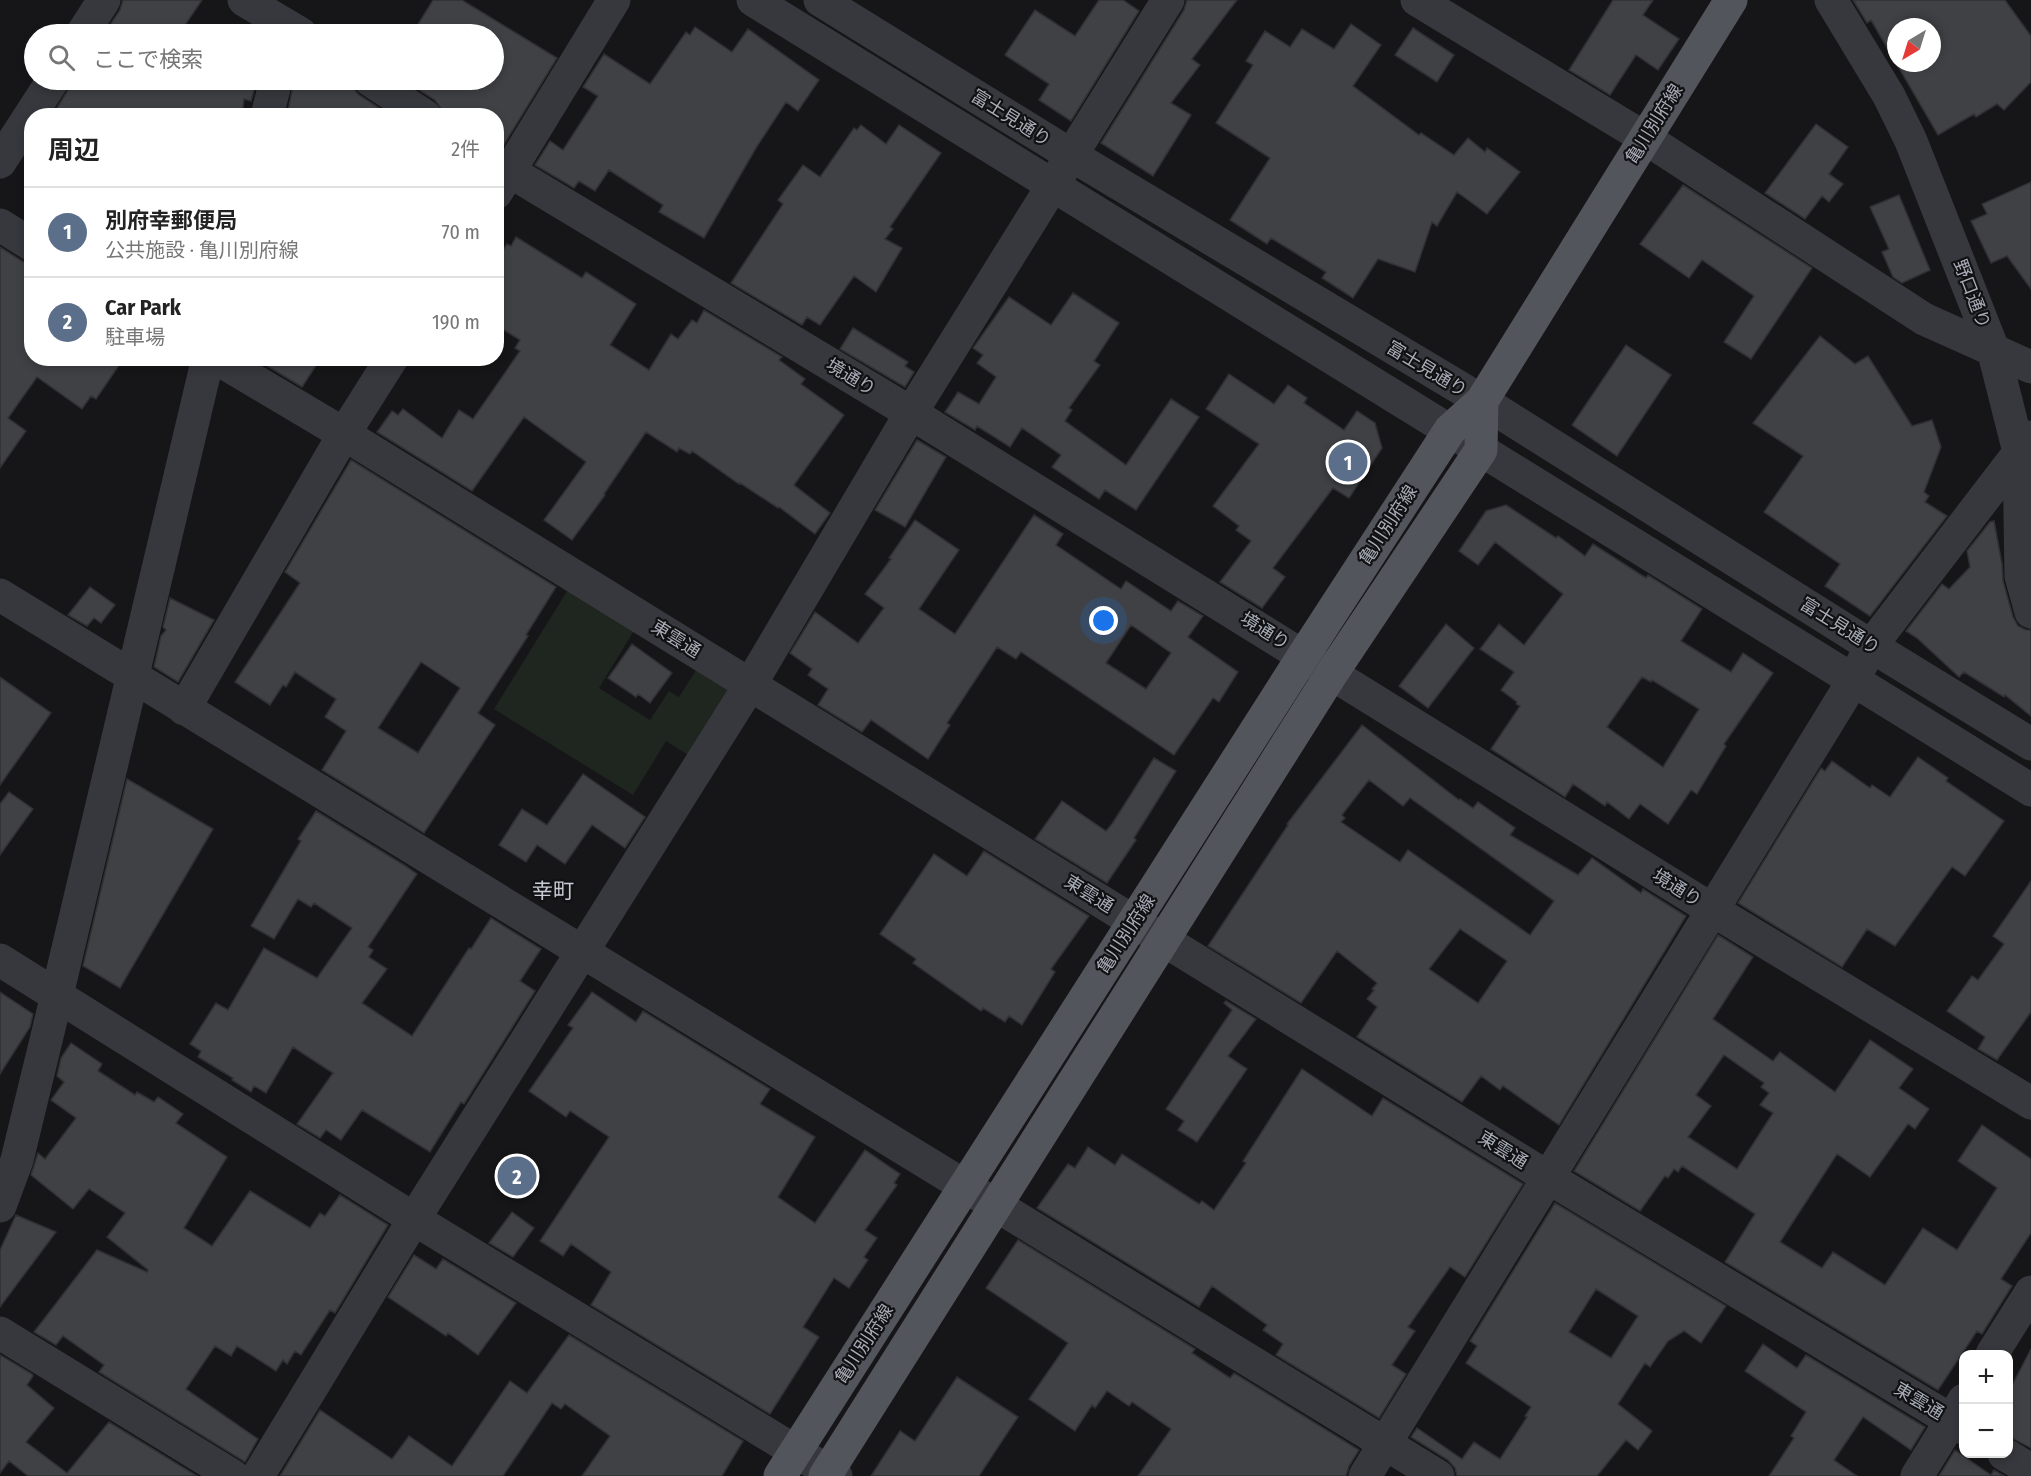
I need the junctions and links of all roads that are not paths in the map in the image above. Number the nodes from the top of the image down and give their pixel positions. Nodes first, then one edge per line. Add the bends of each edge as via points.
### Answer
1 (104, 0) edge
2 (244, 0) edge
3 (614, 0) edge
4 (753, 0) edge
5 (820, 0) edge
6 (1168, 0) edge
7 (1417, 0) edge
8 (1731, 0) edge
9 (1831, 0) edge
10 (88, 24) edge
11 (293, 24) edge
12 (47, 90) edge
13 (274, 90) edge
14 (385, 90) edge
15 (35, 108) edge
16 (269, 108) edge
17 (413, 108) edge
18 (24, 125) edge
19 (1645, 138) junction
20 (1071, 155) junction
21 (0, 162) edge
22 (504, 171) edge
23 (504, 178) edge
24 (1052, 184) junction
25 (0, 225) edge
26 (24, 239) edge
27 (1993, 349) junction
28 (206, 366) edge
29 (229, 366) edge
30 (387, 366) edge
31 (2031, 367) edge
32 (1482, 401) junction
33 (911, 413) junction
34 (1450, 430) junction
35 (344, 435) junction
36 (2025, 445) edge
37 (1481, 450) junction
38 (0, 595) edge
39 (2031, 612) edge
40 (1871, 646) junction
41 (1304, 655) junction
42 (1332, 673) junction
43 (134, 678) junction
44 (1853, 681) junction
45 (750, 685) junction
46 (184, 709) junction
47 (2031, 744) edge
48 (2031, 790) edge
49 (1711, 909) junction
50 (1134, 922) junction
51 (1164, 939) junction
52 (582, 950) junction
53 (0, 960) edge
54 (57, 995) junction
55 (2031, 1103) edge
56 (1549, 1178) junction
57 (965, 1187) junction
58 (0, 1206) edge
59 (996, 1206) junction
60 (414, 1219) junction
61 (2031, 1292) edge
62 (0, 1333) edge
63 (1995, 1350) edge
64 (1959, 1416) edge
65 (1385, 1444) junction
66 (2011, 1458) edge
67 (788, 1464) edge
68 (2031, 1470) edge
69 (830, 1474) edge
70 (234, 1476) edge
71 (258, 1476) edge
72 (1365, 1476) edge
73 (1438, 1476) edge
74 (1917, 1476) edge

1 - 10 street
2 - 11 street
3 - 22 street
4 - 24 street, 富士見通り
5 - 20 street, 富士見通り
6 - 20 street
7 - 19 street
8 - 19 main road, 亀川別府線
9 - 27 street, 野口通り via 1889,96 1911,141
12 - 15 street
13 - 16 street
14 - 17 street
18 - 21 street
19 - 27 street via 1924,319
19 - 32 main road, 亀川別府線
20 - 24 street
20 - 32 street, 富士見通り
23 - 33 street, 境通り
24 - 33 street
24 - 34 street, 富士見通り
25 - 26 street
27 - 31 street
27 - 36 street, 野口通り
28 - 43 street
29 - 35 street, 東雲通
30 - 35 street
32 - 34 main road, 亀川別府線
32 - 37 main road
32 - 40 street, 富士見通り
33 - 41 street, 境通り
33 - 45 street
34 - 37 street, 富士見通り
34 - 41 main road, 亀川別府線
35 - 45 street, 東雲通
35 - 46 street
36 - 39 street, 野口通り via 2021,576
36 - 40 street
37 - 42 main road, 亀川別府線
37 - 44 street, 富士見通り
38 - 43 street
40 - 44 street
40 - 47 street, 富士見通り
41 - 42 street, 境通り
41 - 50 main road, 亀川別府線
42 - 49 street, 境通り
42 - 51 main road, 亀川別府線
43 - 46 street
43 - 54 street
44 - 48 street, 富士見通り
44 - 49 street
45 - 50 street, 東雲通
45 - 52 street
46 - 52 street
49 - 55 street, 境通り
49 - 56 street
50 - 51 street, 東雲通
50 - 57 main road, 亀川別府線
51 - 56 street, 東雲通
51 - 59 main road, 亀川別府線
52 - 57 street
52 - 60 street
53 - 54 street
54 - 58 street via 17,1160
54 - 60 street
56 - 64 street, 東雲通
56 - 65 street
57 - 59 street
57 - 67 main road, 亀川別府線
59 - 65 street
59 - 69 main road, 亀川別府線
60 - 67 street
60 - 71 street
61 - 63 street
62 - 70 street
64 - 74 street
65 - 72 street
65 - 73 street
66 - 68 street
67 - 69 street

